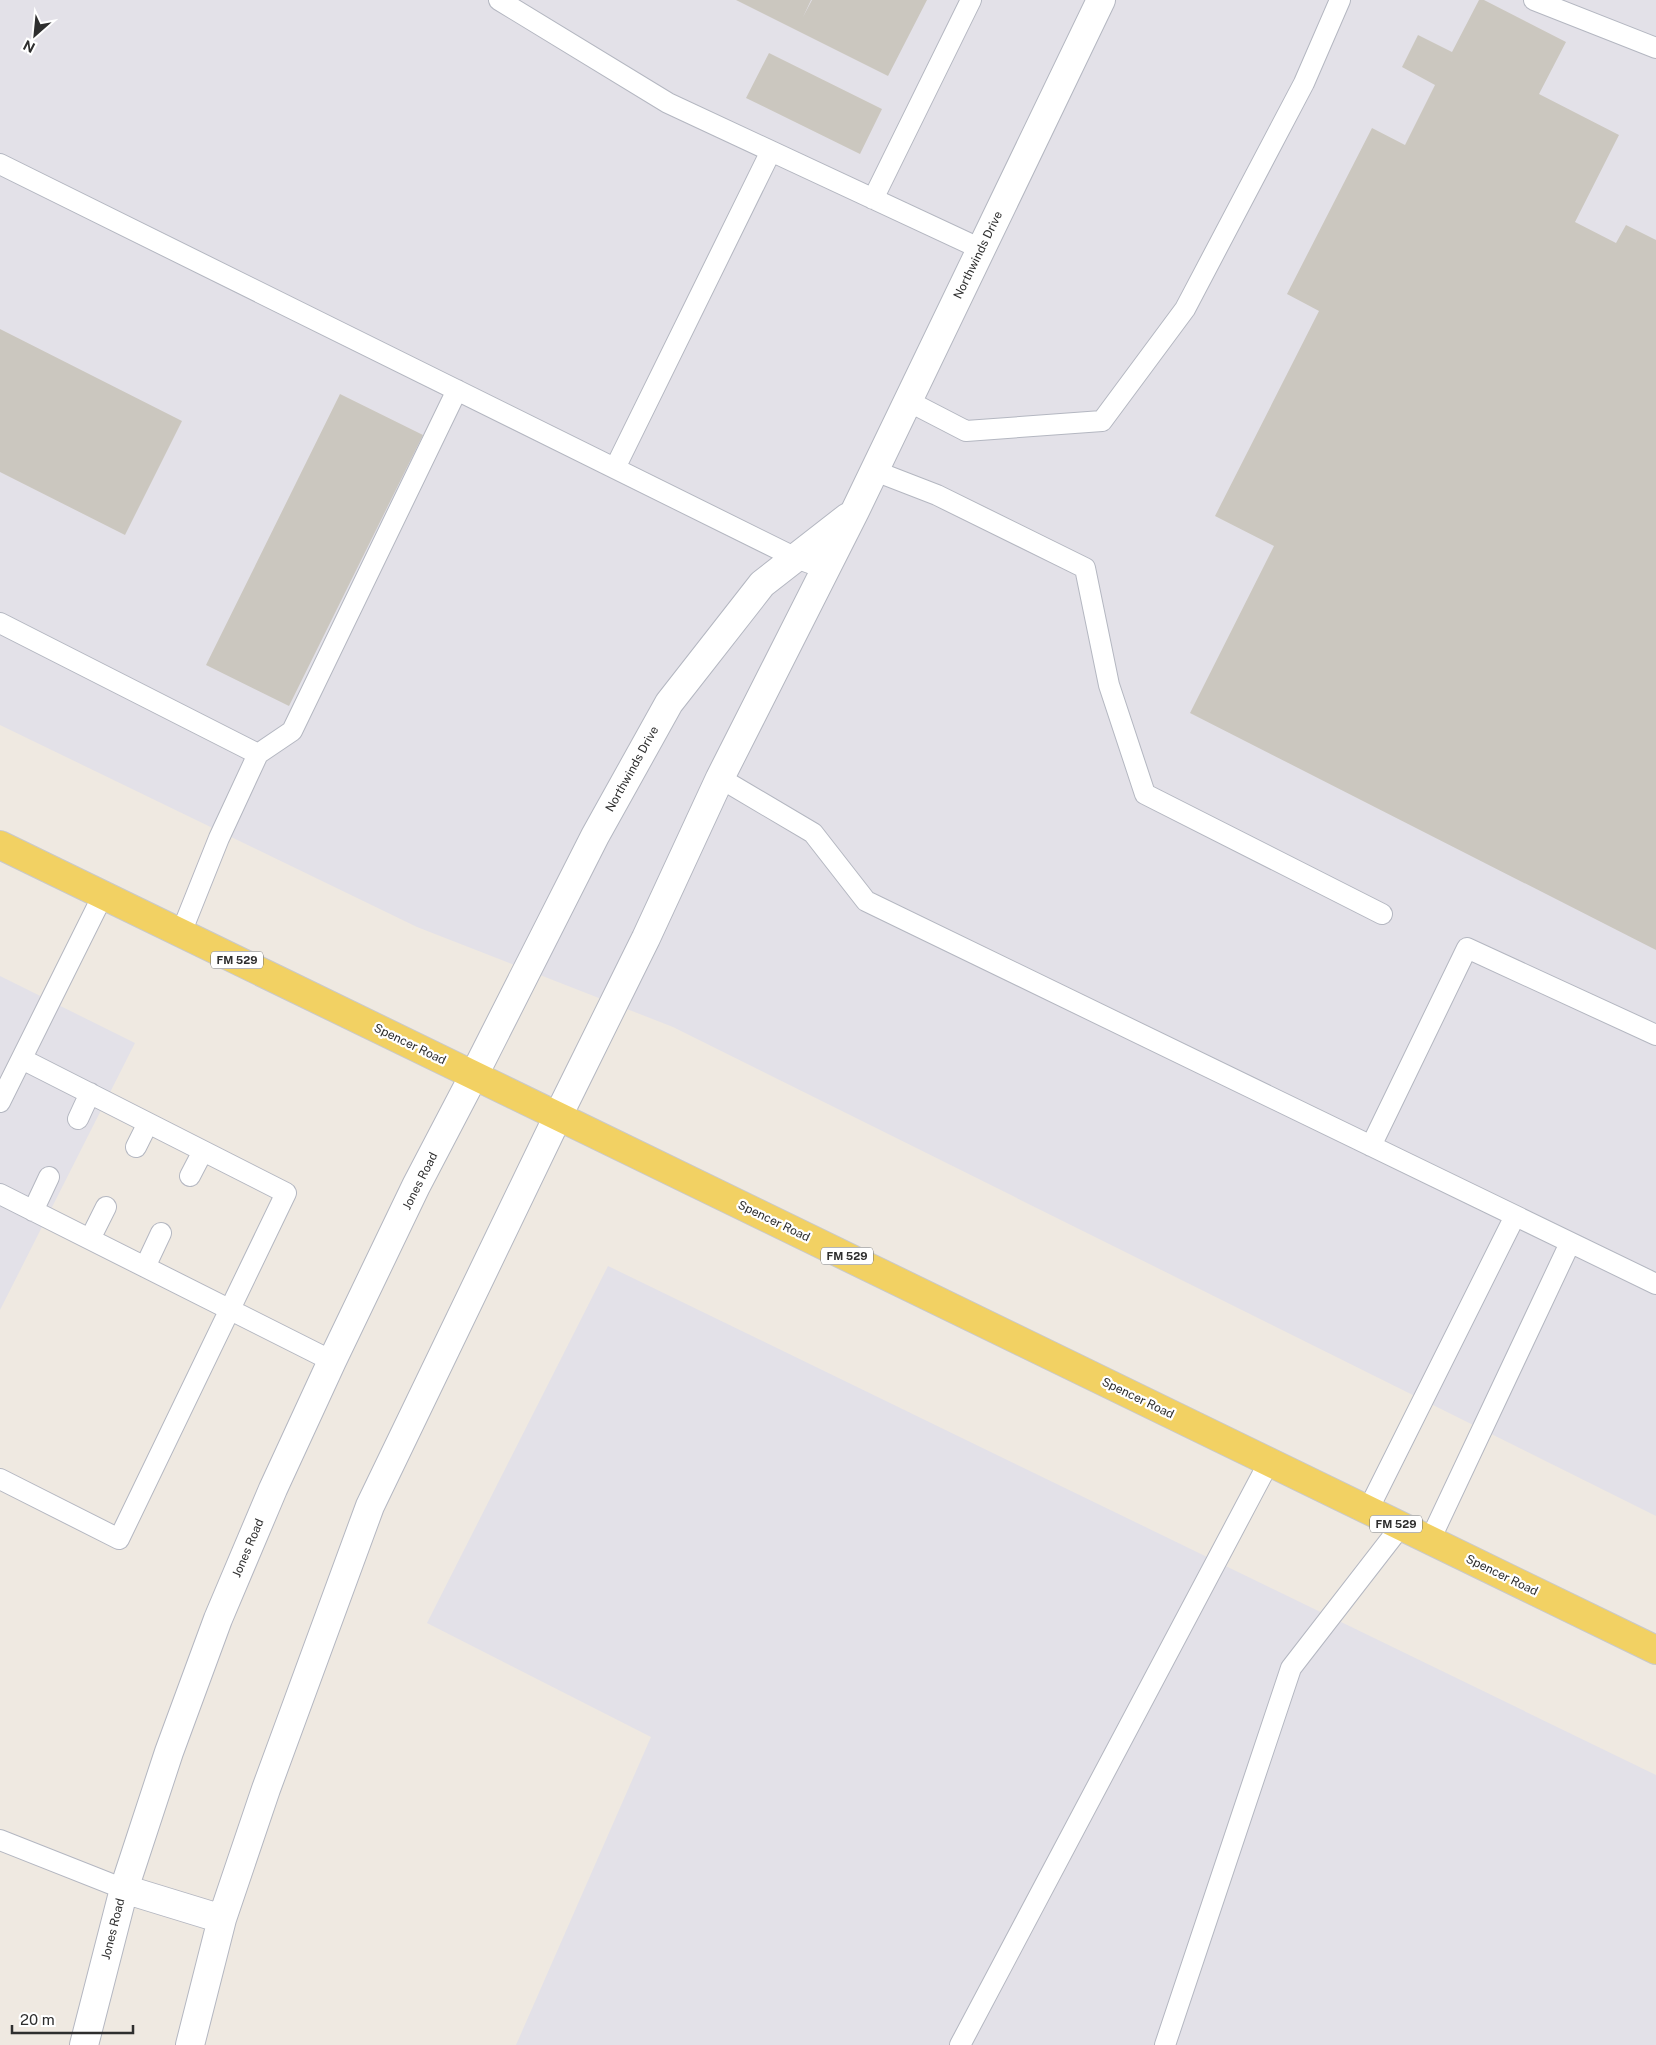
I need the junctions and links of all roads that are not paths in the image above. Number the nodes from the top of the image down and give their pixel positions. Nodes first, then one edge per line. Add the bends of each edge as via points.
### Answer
1 (500, 0) edge
2 (972, 0) edge
3 (1101, 0) edge
4 (1340, 0) edge
5 (1534, 0) edge
6 (1656, 48) edge
7 (771, 151) junction
8 (0, 164) edge
9 (873, 199) junction
10 (981, 249) junction
11 (457, 390) junction
12 (908, 401) junction
13 (615, 468) junction
14 (874, 471) junction
15 (856, 511) junction
16 (796, 558) junction
17 (826, 569) junction
18 (0, 622) edge
19 (258, 754) junction
20 (720, 778) junction
21 (0, 845) edge
22 (103, 895) junction
23 (1382, 914) dead end
24 (182, 933) junction
25 (1656, 1035) edge
26 (22, 1059) junction
27 (474, 1075) junction
28 (90, 1093) junction
29 (0, 1102) edge
30 (558, 1116) junction
31 (78, 1119) dead end
32 (148, 1123) junction
33 (1371, 1146) junction
34 (136, 1147) dead end
35 (203, 1151) junction
36 (190, 1176) dead end
37 (49, 1177) dead end
38 (0, 1194) edge
39 (106, 1207) dead end
40 (33, 1211) junction
41 (1515, 1216) junction
42 (162, 1233) dead end
43 (90, 1239) junction
44 (1570, 1242) junction
45 (145, 1267) junction
46 (1656, 1284) edge
47 (229, 1309) junction
48 (332, 1361) junction
49 (1269, 1462) junction
50 (0, 1479) edge
51 (1368, 1510) junction
52 (1401, 1526) junction
53 (1430, 1540) junction
54 (1656, 1650) edge
55 (0, 1840) edge
56 (124, 1889) junction
57 (222, 1919) junction
58 (84, 2045) edge
59 (190, 2045) edge
60 (960, 2045) edge
61 (1164, 2045) edge

1 - 7 lane via 668,103
2 - 9 lane
3 - 10 main road, Northwinds Drive
4 - 12 lane via 1304,83 1185,309 1102,421 966,431
5 - 6 lane
7 - 9 lane
7 - 13 lane
8 - 11 lane
9 - 10 lane
10 - 12 main road, Northwinds Drive
11 - 13 lane
11 - 19 lane via 292,730
12 - 14 main road, Northwinds Drive
13 - 16 lane
14 - 15 main road, Northwinds Drive
14 - 23 lane via 937,495 1085,568 1109,685 1146,794
15 - 16 main road, Northwinds Drive
15 - 17 main road, Northwinds Drive
16 - 17 lane
16 - 27 main road, Northwinds Drive via 762,584 669,703 595,836
17 - 20 main road, Northwinds Drive
18 - 19 lane
19 - 24 lane via 218,838
20 - 30 main road, Northwinds Drive
20 - 33 lane via 813,834 866,901
21 - 22 main road, Spencer Road / FM 529
22 - 24 main road, Spencer Road / FM 529
22 - 26 lane
24 - 27 main road, Spencer Road / FM 529
25 - 33 lane via 1468,948
26 - 28 lane
26 - 29 lane
27 - 30 main road, Spencer Road / FM 529
27 - 48 main road, Jones Road via 416,1186
28 - 31 lane
28 - 32 lane
30 - 49 main road, Spencer Road / FM 529
30 - 57 main road via 370,1506
32 - 34 lane
32 - 35 lane
33 - 41 lane
35 - 36 lane
35 - 47 lane via 286,1193
37 - 40 lane
38 - 40 lane
39 - 43 lane
40 - 43 lane
41 - 44 lane
41 - 51 lane
42 - 45 lane
43 - 45 lane
44 - 46 lane
44 - 53 lane
45 - 47 lane
47 - 48 lane
47 - 50 lane via 119,1539
48 - 56 main road, Jones Road via 218,1619 169,1752
49 - 51 main road, Spencer Road / FM 529
49 - 60 lane
51 - 52 main road, Spencer Road / FM 529
52 - 53 main road, Spencer Road / FM 529
52 - 61 lane via 1290,1668
53 - 54 main road, Spencer Road / FM 529
55 - 56 lane
56 - 57 main road
56 - 58 main road, Jones Road
57 - 59 main road

